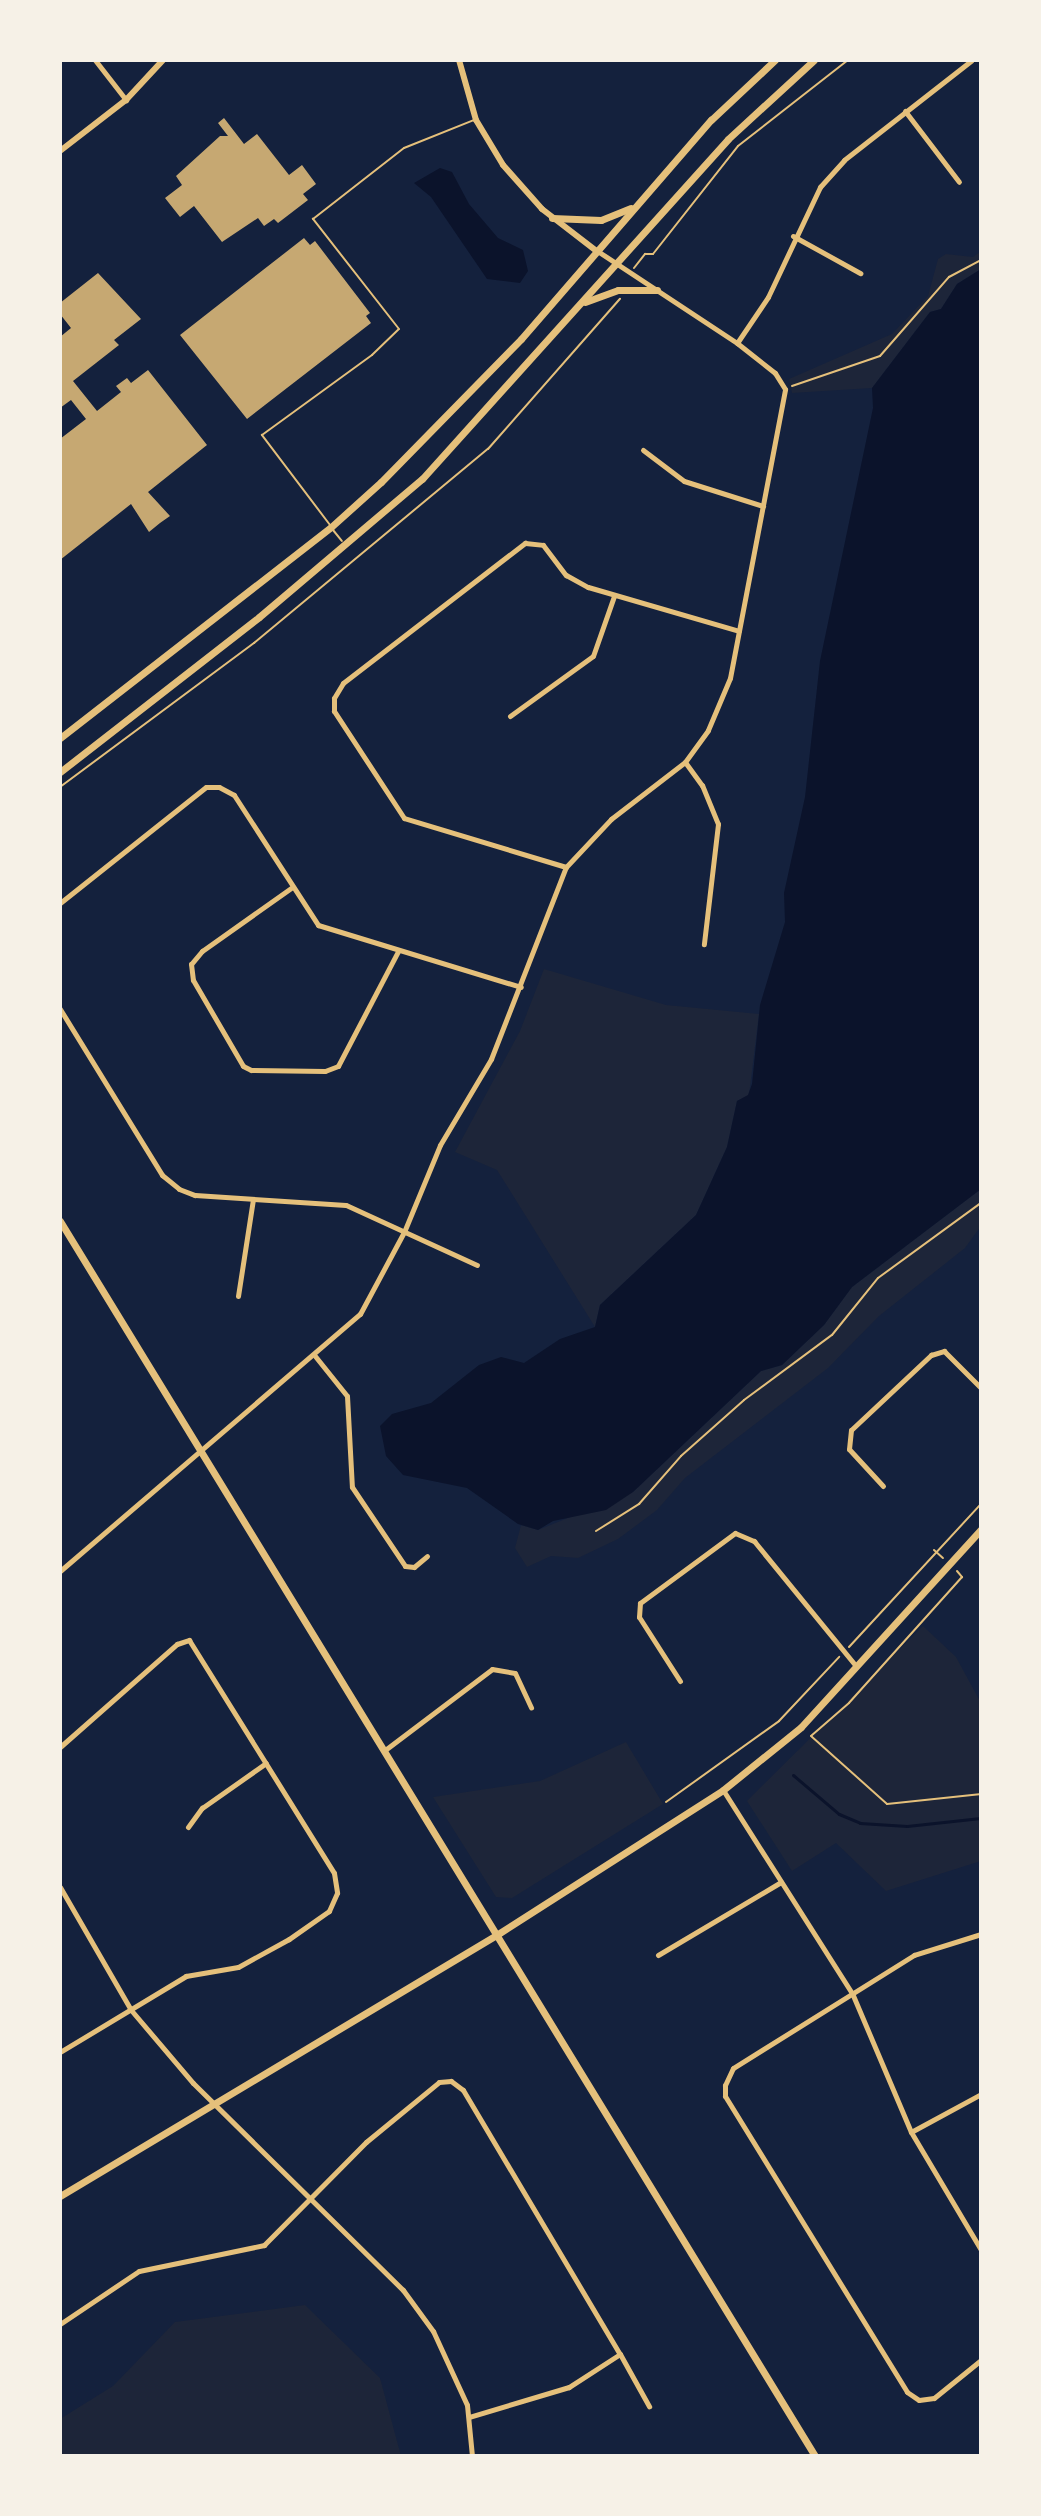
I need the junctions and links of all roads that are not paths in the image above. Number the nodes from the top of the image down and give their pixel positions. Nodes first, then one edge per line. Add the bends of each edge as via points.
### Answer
1 (95, 60) edge
2 (163, 60) edge
3 (459, 60) edge
4 (775, 60) edge
5 (814, 60) edge
6 (972, 60) edge
7 (126, 100) junction
8 (905, 111) junction
9 (476, 120) junction
10 (60, 151) edge
11 (959, 182) dead end
12 (633, 208) junction
13 (552, 218) junction
14 (793, 236) junction
15 (595, 250) junction
16 (617, 263) junction
17 (860, 273) dead end
18 (657, 290) junction
19 (583, 303) junction
20 (737, 343) junction
21 (643, 450) dead end
22 (763, 506) junction
23 (331, 527) junction
24 (345, 545) junction
25 (614, 596) junction
26 (739, 631) junction
27 (510, 716) dead end
28 (60, 738) edge
29 (685, 762) junction
30 (60, 772) edge
31 (566, 867) junction
32 (291, 888) junction
33 (60, 903) edge
34 (704, 944) dead end
35 (398, 951) junction
36 (521, 987) junction
37 (60, 1009) edge
38 (253, 1199) junction
39 (60, 1221) edge
40 (404, 1232) junction
41 (477, 1265) dead end
42 (238, 1296) dead end
43 (315, 1356) junction
44 (981, 1388) edge
45 (202, 1451) junction
46 (883, 1486) dead end
47 (981, 1529) edge
48 (427, 1556) dead end
49 (60, 1571) edge
50 (857, 1667) junction
51 (680, 1681) dead end
52 (531, 1707) dead end
53 (60, 1747) edge
54 (385, 1750) junction
55 (266, 1763) junction
56 (723, 1790) junction
57 (188, 1827) dead end
58 (781, 1882) junction
59 (60, 1887) edge
60 (498, 1934) junction
61 (981, 1934) edge
62 (658, 1955) dead end
63 (852, 1993) junction
64 (131, 2010) junction
65 (60, 2052) edge
66 (981, 2094) edge
67 (214, 2103) junction
68 (911, 2132) junction
69 (60, 2196) edge
70 (311, 2202) junction
71 (981, 2250) edge
72 (60, 2324) edge
73 (620, 2354) junction
74 (981, 2360) edge
75 (649, 2406) dead end
76 (469, 2417) junction
77 (472, 2456) edge
78 (815, 2456) edge

1 - 7 street
2 - 7 street
3 - 9 street
4 - 12 main road via 711,120
5 - 16 main road via 728,139
6 - 8 street
7 - 10 street
8 - 11 street
8 - 14 street via 844,160 820,187
9 - 13 street via 503,165
9 - 23 lane via 404,148 313,219 399,329 372,355 262,435
12 - 13 main road via 601,220
12 - 15 main road
13 - 15 street
14 - 17 street
14 - 20 street via 768,297
15 - 16 street
15 - 23 main road via 451,414
16 - 18 street
16 - 19 main road
18 - 19 main road via 618,290
18 - 20 street
19 - 24 main road via 422,479
20 - 22 street via 775,373 785,389
21 - 22 street via 684,481
22 - 26 street
23 - 24 lane
23 - 28 main road
24 - 30 main road
25 - 26 street
25 - 27 street via 593,656
25 - 31 street via 566,575 543,545 525,543 343,683 334,698 334,711 404,818
26 - 29 street via 725,691 708,730
29 - 31 street via 611,819
29 - 34 street via 702,785 718,824
31 - 36 street
32 - 33 street via 234,795 206,787
32 - 35 street via 318,925
32 - 35 street via 191,964 193,980 243,1066 325,1071 338,1066
35 - 36 street
36 - 40 street via 491,1059 440,1145
37 - 38 street via 162,1175 195,1195
38 - 40 street via 346,1205
38 - 42 street
39 - 45 main road
40 - 41 street
40 - 43 street via 360,1314
43 - 45 street
43 - 48 street via 347,1396 352,1487 405,1566 414,1567
44 - 46 street via 944,1351 931,1355 851,1430 849,1449
45 - 49 street
45 - 54 main road
47 - 50 main road
50 - 51 street via 754,1541 735,1533 640,1603 639,1617
50 - 56 main road via 784,1743
52 - 54 street via 515,1673 492,1669
53 - 55 street via 177,1644 189,1640
54 - 60 main road
55 - 57 street via 202,1808
55 - 64 street via 334,1873 337,1893 329,1911 238,1967 186,1976
56 - 58 street
56 - 60 main road
58 - 62 street
58 - 63 street
59 - 64 street
60 - 67 main road
60 - 78 main road
61 - 63 street via 914,1955
63 - 68 street
63 - 74 street via 733,2068 725,2096 907,2392 919,2400 934,2398
64 - 65 street
64 - 67 street
66 - 68 street
67 - 69 main road
67 - 70 street
68 - 71 street
70 - 72 street via 264,2245 139,2271
70 - 73 street via 366,2142 439,2082 451,2081 463,2090
70 - 76 street via 403,2290 433,2331
73 - 75 street
73 - 76 street via 569,2387
76 - 77 street

